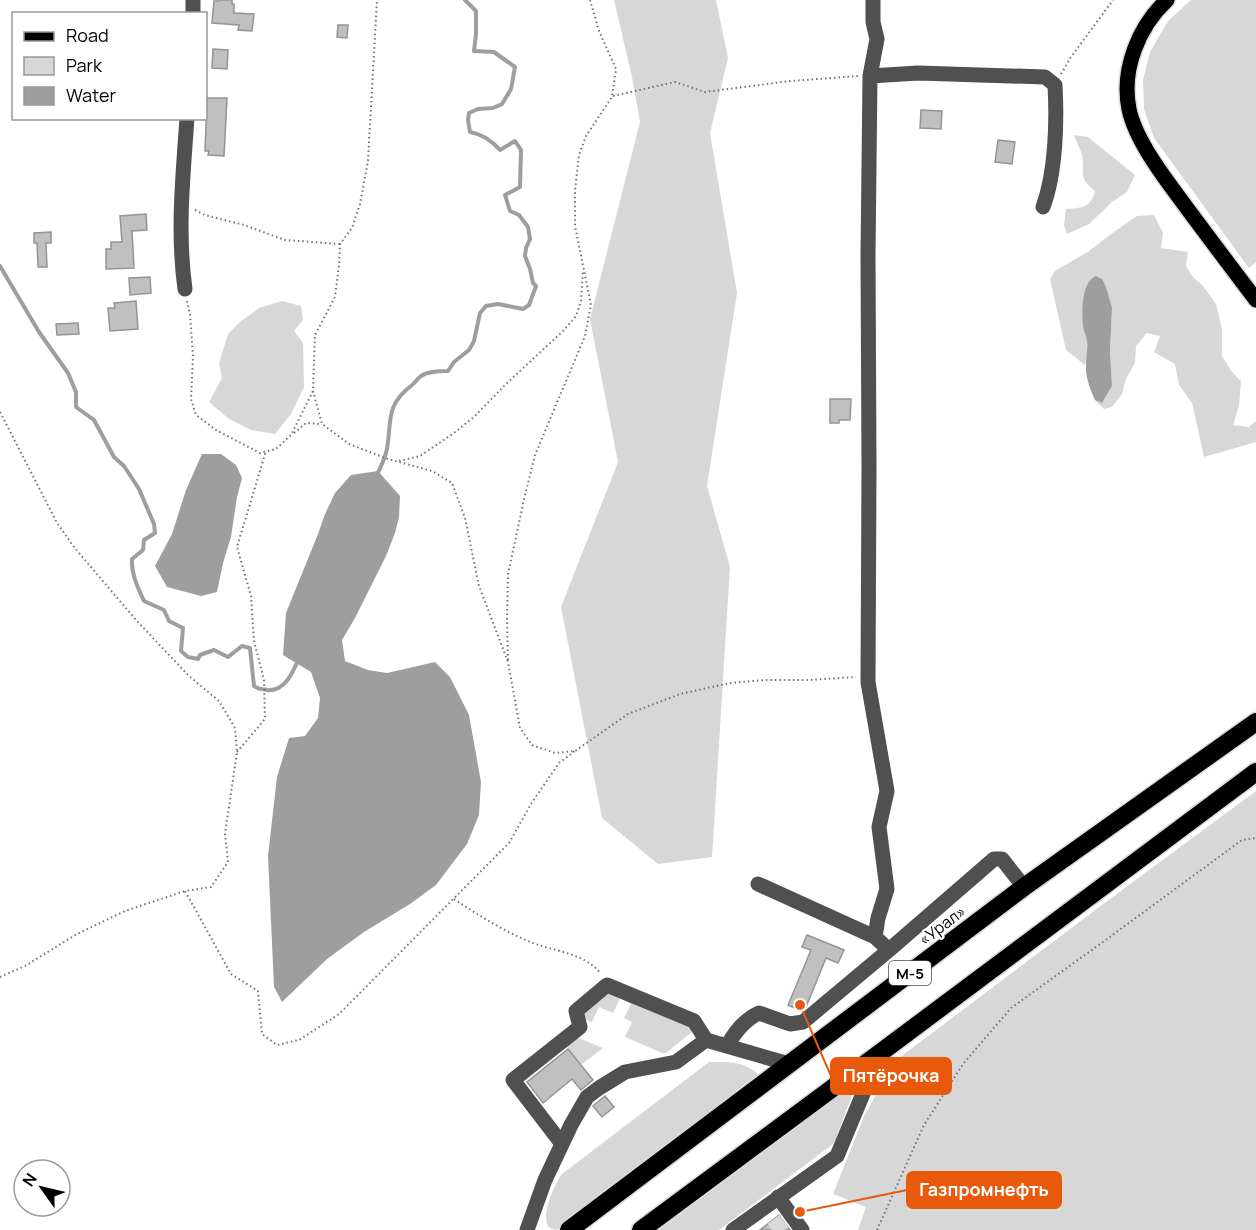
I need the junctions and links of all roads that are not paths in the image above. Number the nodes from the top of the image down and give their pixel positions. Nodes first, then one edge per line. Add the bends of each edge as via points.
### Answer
1 (873, 0) edge
2 (1167, 0) edge
3 (870, 76) junction
4 (187, 120) edge
5 (1044, 207) dead end
6 (185, 289) road end
7 (1256, 300) edge
8 (1256, 722) edge
9 (1256, 773) edge
10 (758, 884) dead end
11 (1024, 887) junction
12 (875, 937) junction
13 (889, 950) junction
14 (706, 1040) junction
15 (727, 1046) junction
16 (880, 1053) junction
17 (789, 1064) junction
18 (562, 1144) junction
19 (778, 1197) junction
20 (744, 1227) edge
21 (527, 1230) edge
22 (569, 1230) edge
23 (641, 1230) edge
24 (802, 1230) edge

1 - 3 street via 877,39
2 - 7 main road via 1148,22 1134,51 1128,82 1129,109 1156,166
3 - 5 street via 918,73 1045,77 1056,84 1055,141 1050,190
3 - 12 street via 868,676 887,791 879,827 887,889
4 - 6 street via 181,201
8 - 11 highway, «Урал» / М-5
9 - 16 highway, М-5
10 - 12 street
11 - 13 street via 1002,859 994,859
11 - 17 highway, «Урал» / М-5
12 - 13 street
13 - 15 street via 803,1022 790,1024 759,1013 750,1017
14 - 15 street
14 - 18 street via 676,1062 625,1072 586,1097
14 - 18 street via 694,1021 607,985 576,1011 580,1027 513,1080
15 - 17 street
16 - 19 street via 837,1156
16 - 23 highway, М-5
17 - 22 highway, «Урал» / М-5
18 - 21 street
19 - 20 street
19 - 24 street via 788,1219

